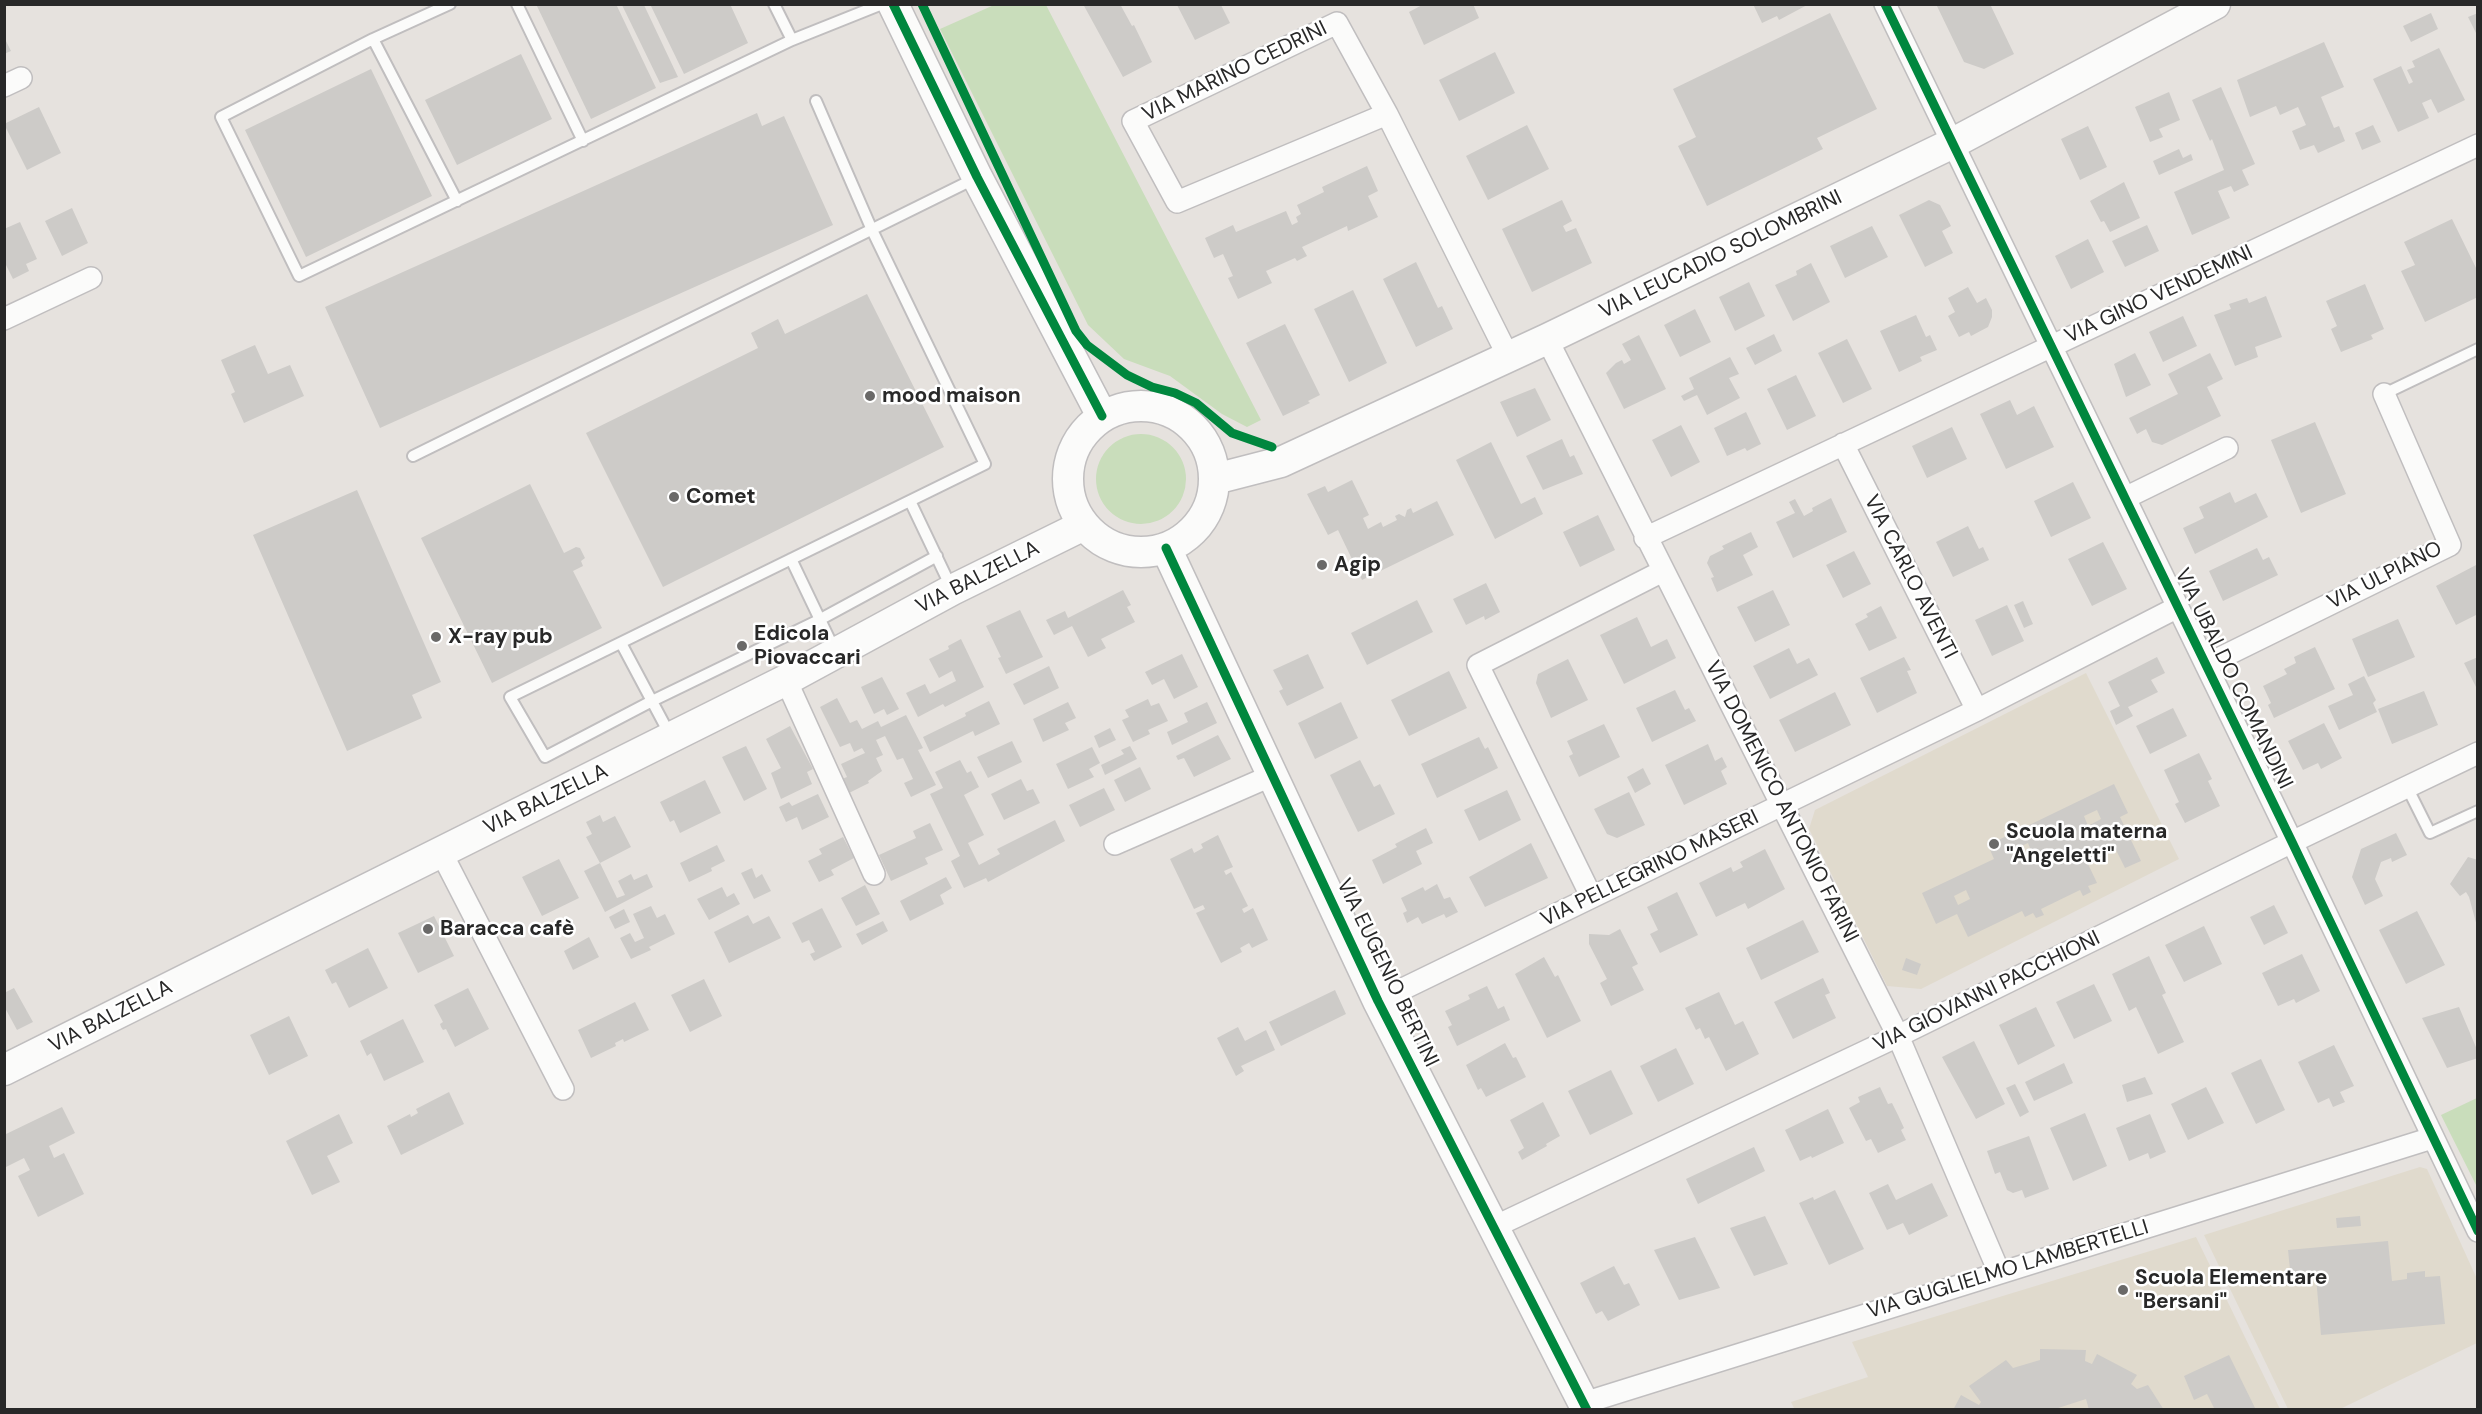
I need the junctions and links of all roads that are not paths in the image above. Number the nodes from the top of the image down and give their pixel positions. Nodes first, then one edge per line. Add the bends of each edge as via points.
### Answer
1 (450, 4) edge
2 (517, 4) edge
3 (774, 4) edge
4 (882, 4) edge
5 (893, 4) edge
6 (1885, 4) edge
7 (2215, 4) edge
8 (373, 39) junction
9 (792, 40) junction
10 (816, 101) dead end
11 (1388, 114) junction
12 (583, 141) junction
13 (1953, 143) junction
14 (2478, 145) edge
15 (977, 177) junction
16 (457, 201) junction
17 (872, 230) junction
18 (91, 278) dead end
19 (4, 319) edge
20 (1547, 339) junction
21 (2051, 346) junction
22 (2478, 349) edge
23 (1509, 357) junction
24 (2384, 393) joint
25 (1102, 416) junction
26 (1843, 444) junction
27 (2227, 448) dead end
28 (413, 456) dead end
29 (1215, 479) junction
30 (2126, 498) junction
31 (910, 501) junction
32 (1084, 525) junction
33 (1645, 538) junction
34 (1166, 548) junction
35 (937, 556) junction
36 (791, 559) junction
37 (1663, 571) junction
38 (952, 590) junction
39 (2178, 607) junction
40 (819, 620) junction
41 (621, 643) junction
42 (836, 653) junction
43 (2206, 665) junction
44 (786, 680) junction
45 (652, 701) junction
46 (1977, 710) junction
47 (672, 738) junction
48 (2478, 753) edge
49 (1273, 775) junction
50 (2407, 786) junction
51 (1783, 805) junction
52 (2478, 810) edge
53 (2292, 842) junction
54 (1115, 844) dead end
55 (441, 852) junction
56 (874, 874) dead end
57 (1591, 896) junction
58 (1378, 1001) junction
59 (1898, 1036) junction
60 (4, 1070) edge
61 (563, 1089) dead end
62 (2432, 1138) junction
63 (1494, 1227) junction
64 (2478, 1231) edge
65 (1999, 1272) junction
66 (1585, 1406) edge

1 - 8 lane
2 - 12 lane
3 - 9 lane
4 - 9 lane
5 - 15 street
6 - 13 street, VIA UBALDO COMANDINI
7 - 13 street, VIA LEUCADIO SOLOMBRINI
8 - 16 lane
8 - 16 lane via 221,117 299,276
9 - 12 lane
10 - 17 lane
11 - 11 street, VIA MARINO CEDRINI via 1337,23 1133,121 1176,202
11 - 23 street, VIA MARINO CEDRINI
12 - 16 lane
13 - 20 street, VIA LEUCADIO SOLOMBRINI
13 - 21 street, VIA UBALDO COMANDINI
14 - 21 street, VIA GINO VENDEMINI
15 - 17 lane
15 - 25 street
17 - 28 lane
17 - 31 lane via 985,464
18 - 19 street
20 - 23 street, VIA LEUCADIO SOLOMBRINI
20 - 33 street, VIA DOMENICO ANTONIO FARINI
21 - 26 street, VIA GINO VENDEMINI
21 - 30 street, VIA UBALDO COMANDINI
22 - 24 lane
23 - 29 street, VIA LEUCADIO SOLOMBRINI via 1281,462
24 - 43 street, VIA ULPIANO via 2450,545
25 - 29 street via 1135,406 1153,406 1177,414 1197,431 1210,453
25 - 32 street via 1084,433 1072,455 1068,479 1072,503
26 - 33 street, VIA GINO VENDEMINI
26 - 46 street, VIA CARLO AVENTI
27 - 30 street
29 - 34 street via 1211,501 1201,521
30 - 39 street, VIA UBALDO COMANDINI
31 - 35 lane
31 - 36 lane
32 - 34 street via 1101,540 1121,549 1143,552
32 - 38 street, VIA BALZELLA
33 - 37 street, VIA DOMENICO ANTONIO FARINI
34 - 49 street, VIA EUGENIO BERTINI
35 - 38 lane
35 - 40 lane
36 - 40 lane
36 - 41 lane
37 - 51 street, VIA DOMENICO ANTONIO FARINI
37 - 57 street via 1478,666
38 - 42 street, VIA BALZELLA
39 - 43 street, VIA UBALDO COMANDINI
39 - 46 street, VIA PELLEGRINO MASERI
40 - 42 lane
40 - 45 lane
41 - 45 lane
41 - 45 lane via 510,697 545,757
42 - 44 street, VIA BALZELLA
43 - 53 street, VIA UBALDO COMANDINI
44 - 47 street, VIA BALZELLA
44 - 56 street
45 - 47 lane
46 - 51 street, VIA PELLEGRINO MASERI
47 - 55 street, VIA BALZELLA
48 - 50 street, VIA GIOVANNI PACCHIONI
49 - 54 street
49 - 58 street, VIA EUGENIO BERTINI
50 - 52 lane via 2430,833
50 - 53 street, VIA GIOVANNI PACCHIONI
51 - 57 street, VIA PELLEGRINO MASERI
51 - 59 street, VIA DOMENICO ANTONIO FARINI
53 - 59 street, VIA GIOVANNI PACCHIONI
53 - 62 street, VIA UBALDO COMANDINI
55 - 60 street, VIA BALZELLA
55 - 61 street
57 - 58 street, VIA PELLEGRINO MASERI
58 - 63 street, VIA EUGENIO BERTINI
59 - 63 street, VIA GIOVANNI PACCHIONI
59 - 65 street, VIA DOMENICO ANTONIO FARINI
62 - 64 street, VIA UBALDO COMANDINI
62 - 65 street, VIA GUGLIELMO LAMBERTELLI
63 - 66 street, VIA EUGENIO BERTINI
65 - 66 street, VIA GUGLIELMO LAMBERTELLI

